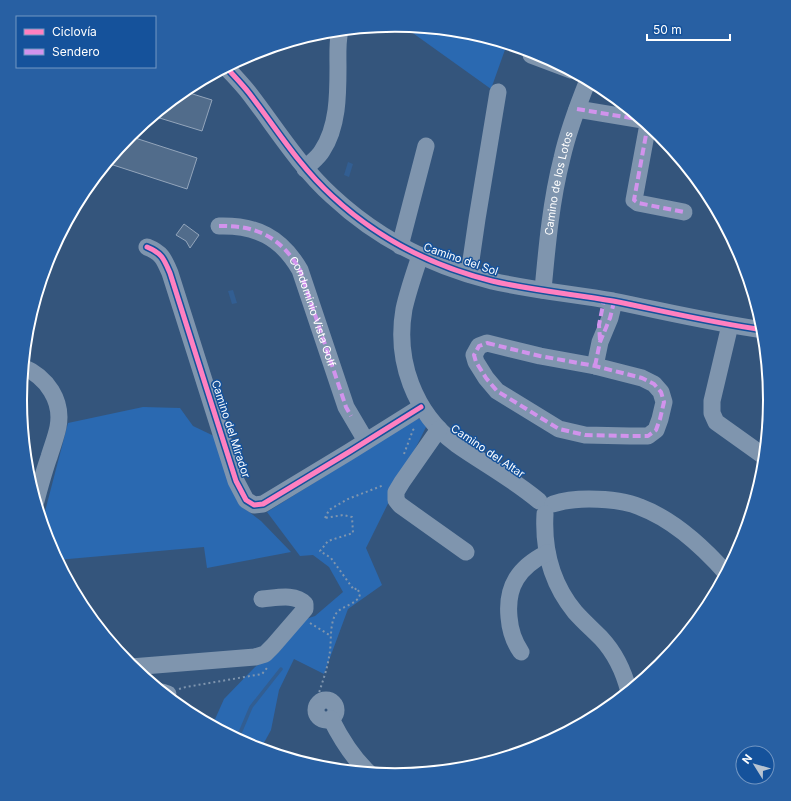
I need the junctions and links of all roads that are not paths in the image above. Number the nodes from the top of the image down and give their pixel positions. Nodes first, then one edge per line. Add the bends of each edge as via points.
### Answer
1 (339, 36) edge
2 (240, 67) edge
3 (230, 72) edge
4 (586, 85) edge
5 (498, 92) dead end
6 (249, 93) junction
7 (577, 109) junction
8 (632, 118) edge
9 (647, 131) edge
10 (426, 146) dead end
11 (305, 169) junction
12 (684, 212) dead end
13 (219, 226) dead end
14 (400, 246) junction
15 (147, 248) dead end
16 (420, 256) junction
17 (469, 274) junction
18 (543, 290) junction
19 (609, 301) junction
20 (730, 325) junction
21 (757, 329) edge
22 (595, 366) junction
23 (29, 370) edge
24 (423, 410) junction
25 (439, 429) junction
26 (366, 441) junction
27 (760, 453) edge
28 (39, 491) edge
29 (546, 506) junction
30 (466, 552) dead end
31 (547, 553) junction
32 (723, 569) edge
33 (262, 599) dead end
34 (521, 652) dead end
35 (141, 666) edge
36 (627, 687) edge
37 (321, 701) road end
38 (364, 767) edge

1 - 11 street via 336,116 322,152
2 - 6 street, Camino del Sol
3 - 6 street, Camino del Sol
4 - 7 street, Camino de los Lotos
5 - 17 street
6 - 11 street, Camino del Sol
7 - 8 street
7 - 18 street, Camino de los Lotos via 553,197
9 - 12 street via 634,200 638,204
10 - 14 street
11 - 14 street, Camino del Sol via 344,207
13 - 26 street, Condominio Vista Golf via 255,230 272,238 293,257 300,270 346,407
14 - 16 street, Camino del Sol
15 - 26 street, Camino del Mirador via 163,258 170,274 236,481 246,500 254,506 263,504
16 - 17 street, Camino del Sol
16 - 24 street, Camino del Altar via 404,309 402,339 409,379
17 - 18 street, Camino del Sol
18 - 19 street, Camino del Sol
19 - 20 street, Camino del Sol
19 - 22 street via 610,318 600,342
20 - 21 street, Camino del Sol
20 - 27 street via 712,401 712,413 716,422
22 - 22 street via 642,378 654,384 661,392 664,402 656,430 648,436 630,436 585,435 559,429 497,391 486,378 474,355 479,346 487,343
23 - 28 street via 37,374 50,388 59,411 58,427
24 - 25 street, Camino del Altar
24 - 26 street, Camino del Mirador
25 - 29 street, Camino del Altar via 455,443 516,482
25 - 30 street via 402,482 396,492 396,500
29 - 31 street
29 - 32 street via 565,501 595,499 617,500 640,506 686,535
31 - 34 street via 530,562 512,586 509,602 510,624
31 - 36 street via 562,593 576,613 613,653
33 - 35 street via 296,597 305,604 305,609 265,654 255,657
37 - 38 street via 316,712 322,719 331,719 347,747

